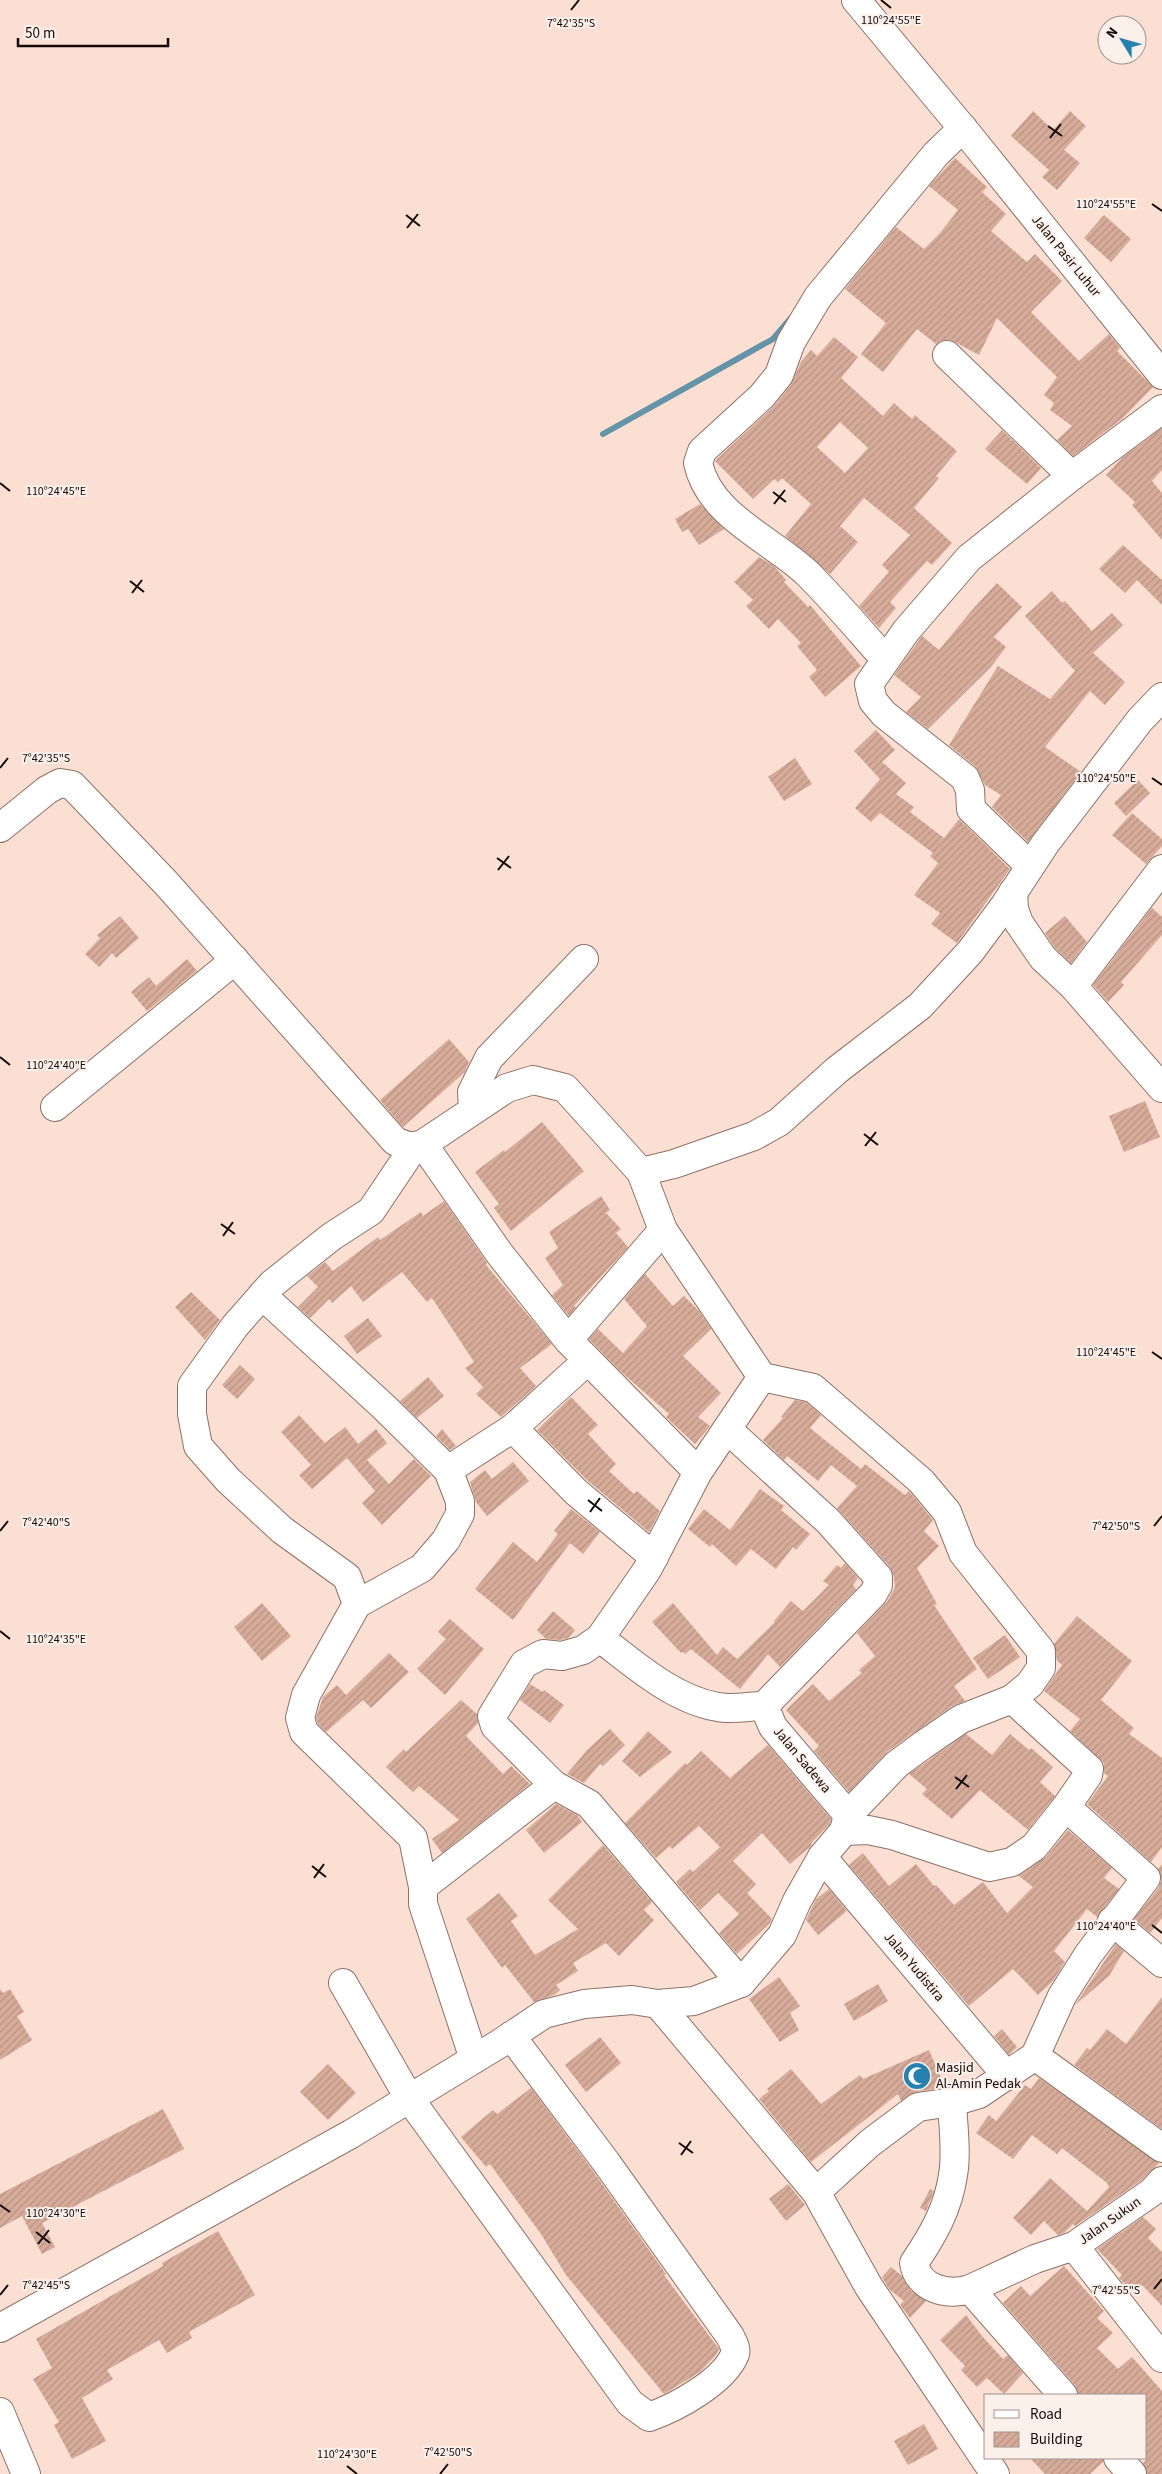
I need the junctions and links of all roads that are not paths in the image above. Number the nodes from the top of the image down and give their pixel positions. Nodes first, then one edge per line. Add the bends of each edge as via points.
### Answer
1 (856, 0) edge
2 (966, 132) junction
3 (947, 355) dead end
4 (1162, 375) edge
5 (1162, 409) edge
6 (1072, 476) junction
7 (885, 659) junction
8 (1162, 698) edge
9 (0, 828) edge
10 (1030, 866) junction
11 (1162, 868) edge
12 (1013, 892) junction
13 (584, 958) dead end
14 (235, 960) junction
15 (1073, 986) junction
16 (1162, 1088) edge
17 (55, 1107) dead end
18 (473, 1109) junction
19 (419, 1145) junction
20 (641, 1172) junction
21 (663, 1230) junction
22 (262, 1296) junction
23 (568, 1340) junction
24 (588, 1361) junction
25 (762, 1376) junction
26 (513, 1428) junction
27 (727, 1429) junction
28 (448, 1470) junction
29 (698, 1472) junction
30 (654, 1557) junction
31 (357, 1604) junction
32 (600, 1638) junction
33 (1012, 1698) junction
34 (764, 1706) junction
35 (554, 1785) junction
36 (1066, 1807) junction
37 (846, 1823) junction
38 (822, 1857) junction
39 (1154, 1870) edge
40 (423, 1887) junction
41 (1112, 1921) junction
42 (1162, 1963) edge
43 (342, 1983) dead end
44 (741, 1983) junction
45 (658, 2004) junction
46 (510, 2036) junction
47 (1035, 2056) junction
48 (474, 2059) junction
49 (1006, 2076) junction
50 (409, 2098) junction
51 (952, 2102) junction
52 (1162, 2148) edge
53 (1162, 2181) edge
54 (816, 2192) junction
55 (1074, 2246) junction
56 (970, 2289) junction
57 (0, 2328) edge
58 (1162, 2358) edge
59 (1062, 2394) edge
60 (0, 2412) edge
61 (6, 2448) edge
62 (984, 2456) edge
63 (986, 2459) edge
64 (1119, 2459) edge
65 (26, 2474) edge
66 (996, 2474) edge
67 (1132, 2474) edge

1 - 2 street, Jalan Pasir Luhur
2 - 4 street, Jalan Pasir Luhur
2 - 7 street via 936,154 818,297 791,342 779,374 762,396 702,451 698,463 709,490 725,509 808,574
3 - 6 street
5 - 6 street
6 - 7 street via 969,558
7 - 10 street via 870,684 873,701 884,714 965,778 970,790 971,809
8 - 10 street via 1140,720
9 - 14 street via 47,790 60,783 72,785
10 - 12 street
11 - 15 street
12 - 15 street via 1014,909 1020,923 1043,958
12 - 20 street via 970,952 920,1006 836,1070 779,1122 754,1136
13 - 18 street via 489,1058 472,1092
14 - 17 street
14 - 19 street via 395,1141 406,1146
15 - 16 street
18 - 19 street
18 - 20 street via 508,1088 533,1080 565,1088
19 - 22 street via 371,1211 331,1237 272,1284
19 - 23 street
20 - 21 street
21 - 23 street
21 - 25 street
22 - 28 street
22 - 31 street via 235,1326 192,1386 192,1414 198,1446 228,1480 282,1530 346,1577
23 - 24 street
24 - 26 street
24 - 29 street
25 - 27 street
25 - 33 street via 813,1388 921,1481 947,1512 962,1553 1041,1651 1041,1668 1030,1684
26 - 28 street
26 - 30 street via 576,1492
27 - 29 street
27 - 34 street via 828,1521 878,1577 873,1594
28 - 31 street via 456,1488 460,1514 446,1540 422,1568
29 - 30 street
30 - 32 street
31 - 40 street via 306,1695 300,1718 304,1732 413,1838
32 - 34 street via 676,1693 718,1708
32 - 35 street via 583,1650 562,1656 543,1654 524,1664 492,1716 495,1726
33 - 36 street via 1089,1769
33 - 37 street via 961,1719 897,1764
34 - 37 street, Jalan Sadewa via 773,1727
35 - 40 street
35 - 44 street via 589,1804
36 - 37 street via 1034,1847 1012,1862 989,1867
36 - 39 street
37 - 38 street
38 - 44 street via 782,1934
38 - 49 street, Jalan Yudistira
39 - 41 street
40 - 48 street via 423,1904
41 - 42 street
41 - 47 street via 1062,1996
43 - 50 street
44 - 45 street via 694,2001
45 - 46 street via 632,2000 584,2004 544,2014
45 - 54 street
46 - 48 street
46 - 50 street via 606,2162 736,2348 723,2372 672,2409 649,2417 630,2403
47 - 49 street
47 - 52 street
48 - 50 street
49 - 51 street via 979,2094
50 - 57 street via 351,2134
51 - 54 street via 918,2107 870,2143
51 - 56 street via 954,2174 944,2212 914,2263 916,2274 922,2281 938,2290 961,2292
53 - 55 street, Jalan Sukun via 1152,2192
54 - 62 street via 869,2287
55 - 56 street via 1034,2259
55 - 58 street, Jalan Sukun
56 - 59 street
60 - 61 street
61 - 65 street
63 - 66 street
64 - 67 street

